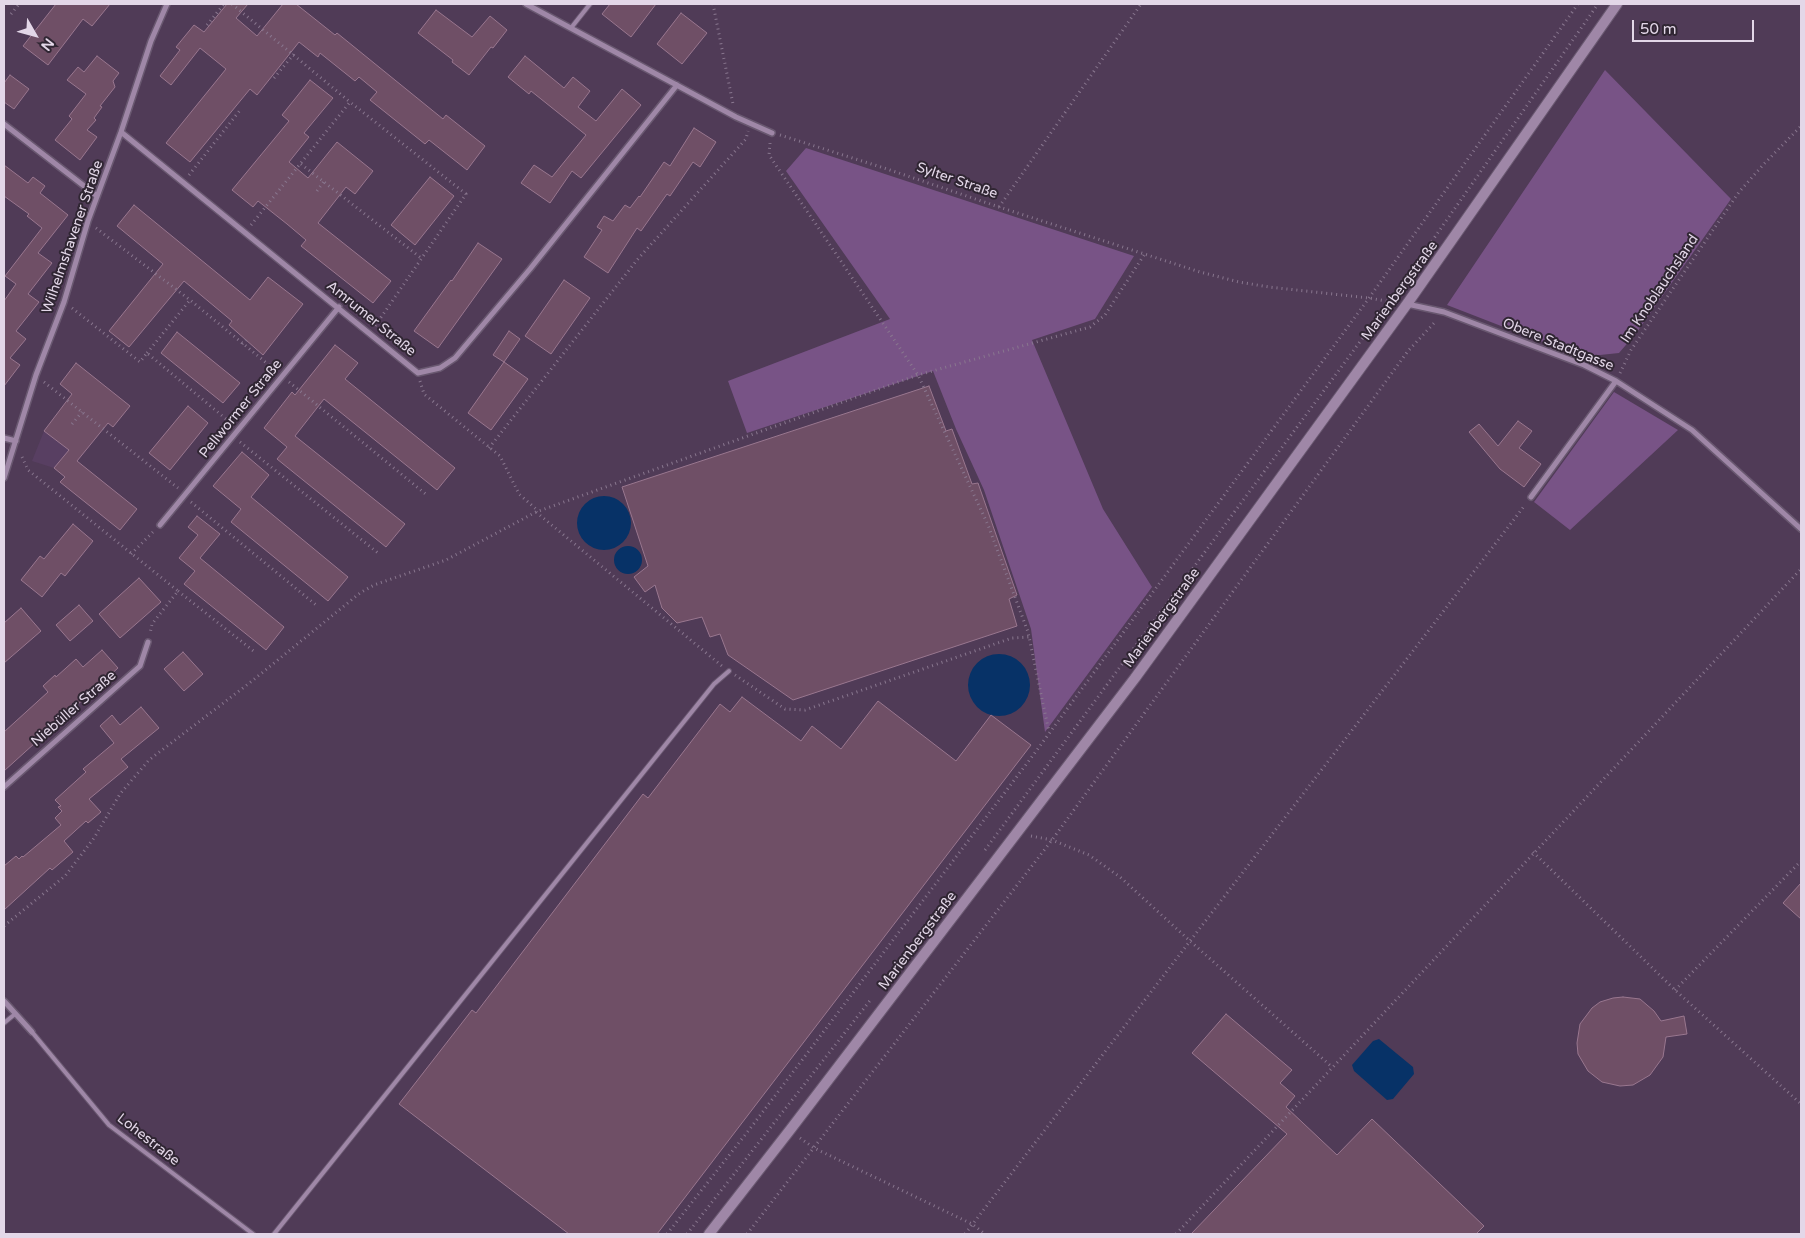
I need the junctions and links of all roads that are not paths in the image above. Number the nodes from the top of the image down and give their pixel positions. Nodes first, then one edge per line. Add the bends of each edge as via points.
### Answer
1 (168, 4) edge
2 (526, 4) edge
3 (590, 4) edge
4 (1617, 4) edge
5 (571, 28) junction
6 (677, 85) junction
7 (4, 124) edge
8 (121, 132) junction
9 (772, 133) road end
10 (97, 196) junction
11 (1407, 304) junction
12 (339, 307) junction
13 (1616, 381) junction
14 (4, 438) edge
15 (16, 442) junction
16 (4, 478) edge
17 (1531, 497) road end
18 (160, 525) road end
19 (1801, 528) edge
20 (148, 642) road end
21 (729, 671) road end
22 (4, 786) edge
23 (4, 1001) edge
24 (16, 1014) junction
25 (4, 1023) edge
26 (32, 1032) joint
27 (254, 1234) edge
28 (274, 1234) edge
29 (709, 1234) edge

1 - 8 street, Wilhelmshavener Straße via 151,41
2 - 5 street
3 - 5 lane
4 - 11 main road, Marienbergstraße
5 - 6 street
6 - 9 street
6 - 12 street, Amrumer Straße via 530,269 455,358 440,368 418,373
7 - 10 street
8 - 10 street, Wilhelmshavener Straße
8 - 12 street, Amrumer Straße
10 - 15 street, Wilhelmshavener Straße
11 - 13 street, Obere Stadtgasse via 1444,312 1584,365
11 - 29 main road, Marienbergstraße via 1018,834
12 - 18 street, Pellwormer Straße
13 - 17 street
13 - 19 street, Obere Stadtgasse via 1692,430
14 - 15 street
15 - 16 street, Wilhelmshavener Straße
20 - 22 street, Niebüller Straße via 140,666
21 - 28 lane via 714,684
23 - 24 street, Lohestraße
24 - 25 lane
24 - 26 street, Lohestraße
26 - 27 lane, Lohestraße via 109,1125

